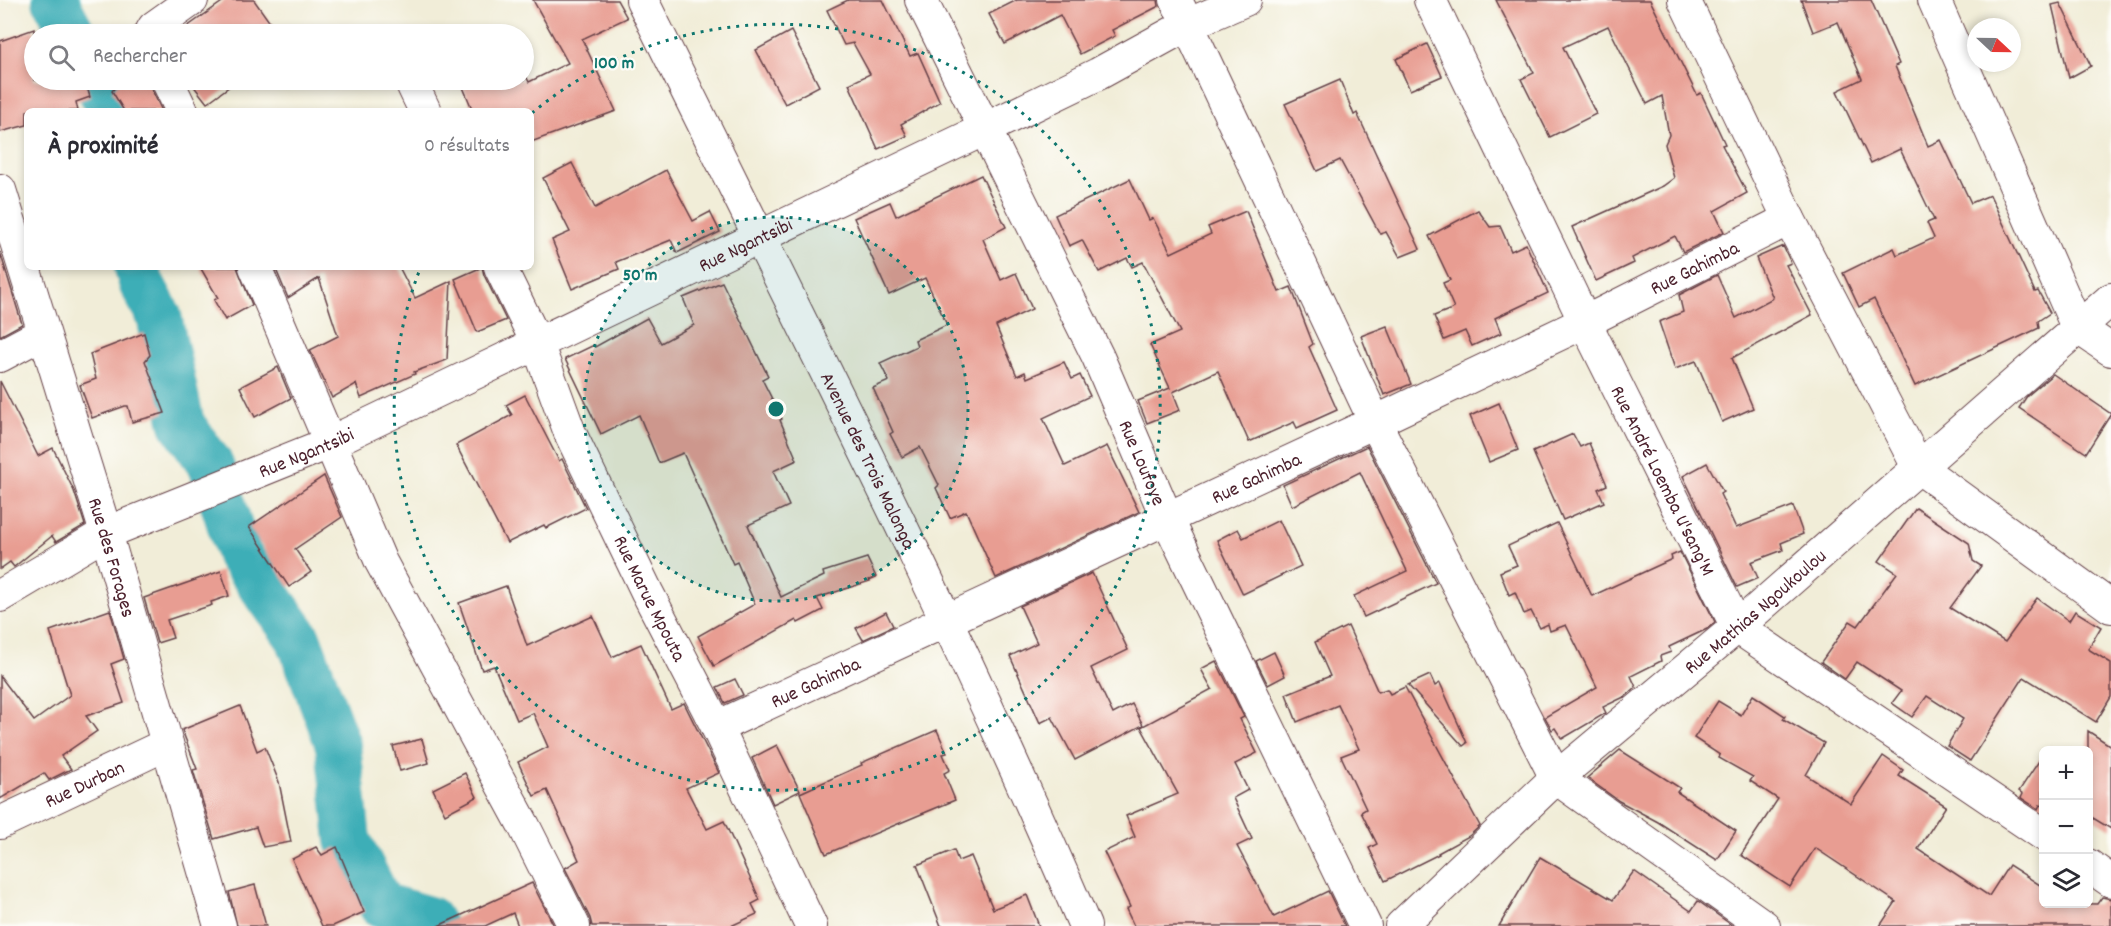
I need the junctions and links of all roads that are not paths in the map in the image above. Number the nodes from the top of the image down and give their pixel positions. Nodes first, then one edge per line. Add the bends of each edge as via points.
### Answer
1 (192, 0) edge
2 (642, 0) edge
3 (921, 0) edge
4 (1245, 0) edge
5 (1430, 0) edge
6 (1684, 0) edge
7 (1934, 0) edge
8 (1182, 13) edge
9 (158, 24) edge
10 (172, 90) edge
11 (181, 108) edge
12 (985, 129) junction
13 (0, 190) edge
14 (1790, 219) junction
15 (758, 236) junction
16 (256, 270) edge
17 (501, 270) edge
18 (2111, 298) edge
19 (1585, 322) junction
20 (2078, 327) junction
21 (42, 333) junction
22 (537, 343) junction
23 (2111, 350) edge
24 (0, 356) edge
25 (1375, 422) junction
26 (329, 443) junction
27 (1918, 467) junction
28 (1167, 518) junction
29 (106, 533) junction
30 (0, 596) edge
31 (2111, 607) edge
32 (948, 621) junction
33 (1737, 627) junction
34 (717, 727) junction
35 (167, 744) junction
36 (1556, 778) junction
37 (0, 823) edge
38 (2039, 832) edge
39 (2093, 868) edge
40 (2111, 880) edge
41 (220, 926) edge
42 (574, 926) edge
43 (811, 926) edge
44 (1085, 926) edge
45 (1365, 926) edge
46 (1401, 926) edge
47 (1764, 926) edge

1 - 9 street
2 - 15 street, Avenue des Trois Malonga
3 - 12 street, Rue Loufoye
4 - 8 street, Rue Ngantsibi
5 - 19 street, Rue André Loemba U'sang'M
6 - 14 street
7 - 20 street
8 - 12 street, Rue Ngantsibi via 1098,74
8 - 25 street
10 - 11 street
12 - 15 street, Rue Ngantsibi
12 - 28 street, Rue Loufoye via 1098,357
13 - 21 street, Rue des Forages
14 - 19 street, Rue Gahimba
14 - 27 street
15 - 22 street, Rue Ngantsibi
15 - 32 street, Avenue des Trois Malonga
16 - 26 street
17 - 22 street, Rue Marue Mpouta
18 - 20 street, Rue Mathias Ngoukoulou
19 - 25 street, Rue Gahimba
19 - 33 street, Rue André Loemba U'sang'M
20 - 23 street
20 - 27 street, Rue Mathias Ngoukoulou
21 - 24 street
21 - 29 street, Rue des Forages
22 - 26 street, Rue Ngantsibi
22 - 34 street, Rue Marue Mpouta via 570,433
25 - 28 street, Rue Gahimba
25 - 36 street
26 - 29 street, Rue Ngantsibi
26 - 42 street via 381,562
27 - 31 street
27 - 33 street, Rue Mathias Ngoukoulou
28 - 32 street, Rue Gahimba
28 - 45 street, Rue Loufoye
29 - 30 street, Rue Ngantsibi
29 - 35 street, Rue des Forages
32 - 34 street, Rue Gahimba
32 - 44 street, Avenue des Trois Malonga
33 - 36 street, Rue Mathias Ngoukoulou
33 - 38 street, Rue André Loemba U'sang'M
34 - 43 street, Rue Marue Mpouta
35 - 37 street, Rue Durban
35 - 41 street, Rue des Forages
36 - 46 street, Rue Mathias Ngoukoulou
36 - 47 street
39 - 40 street

